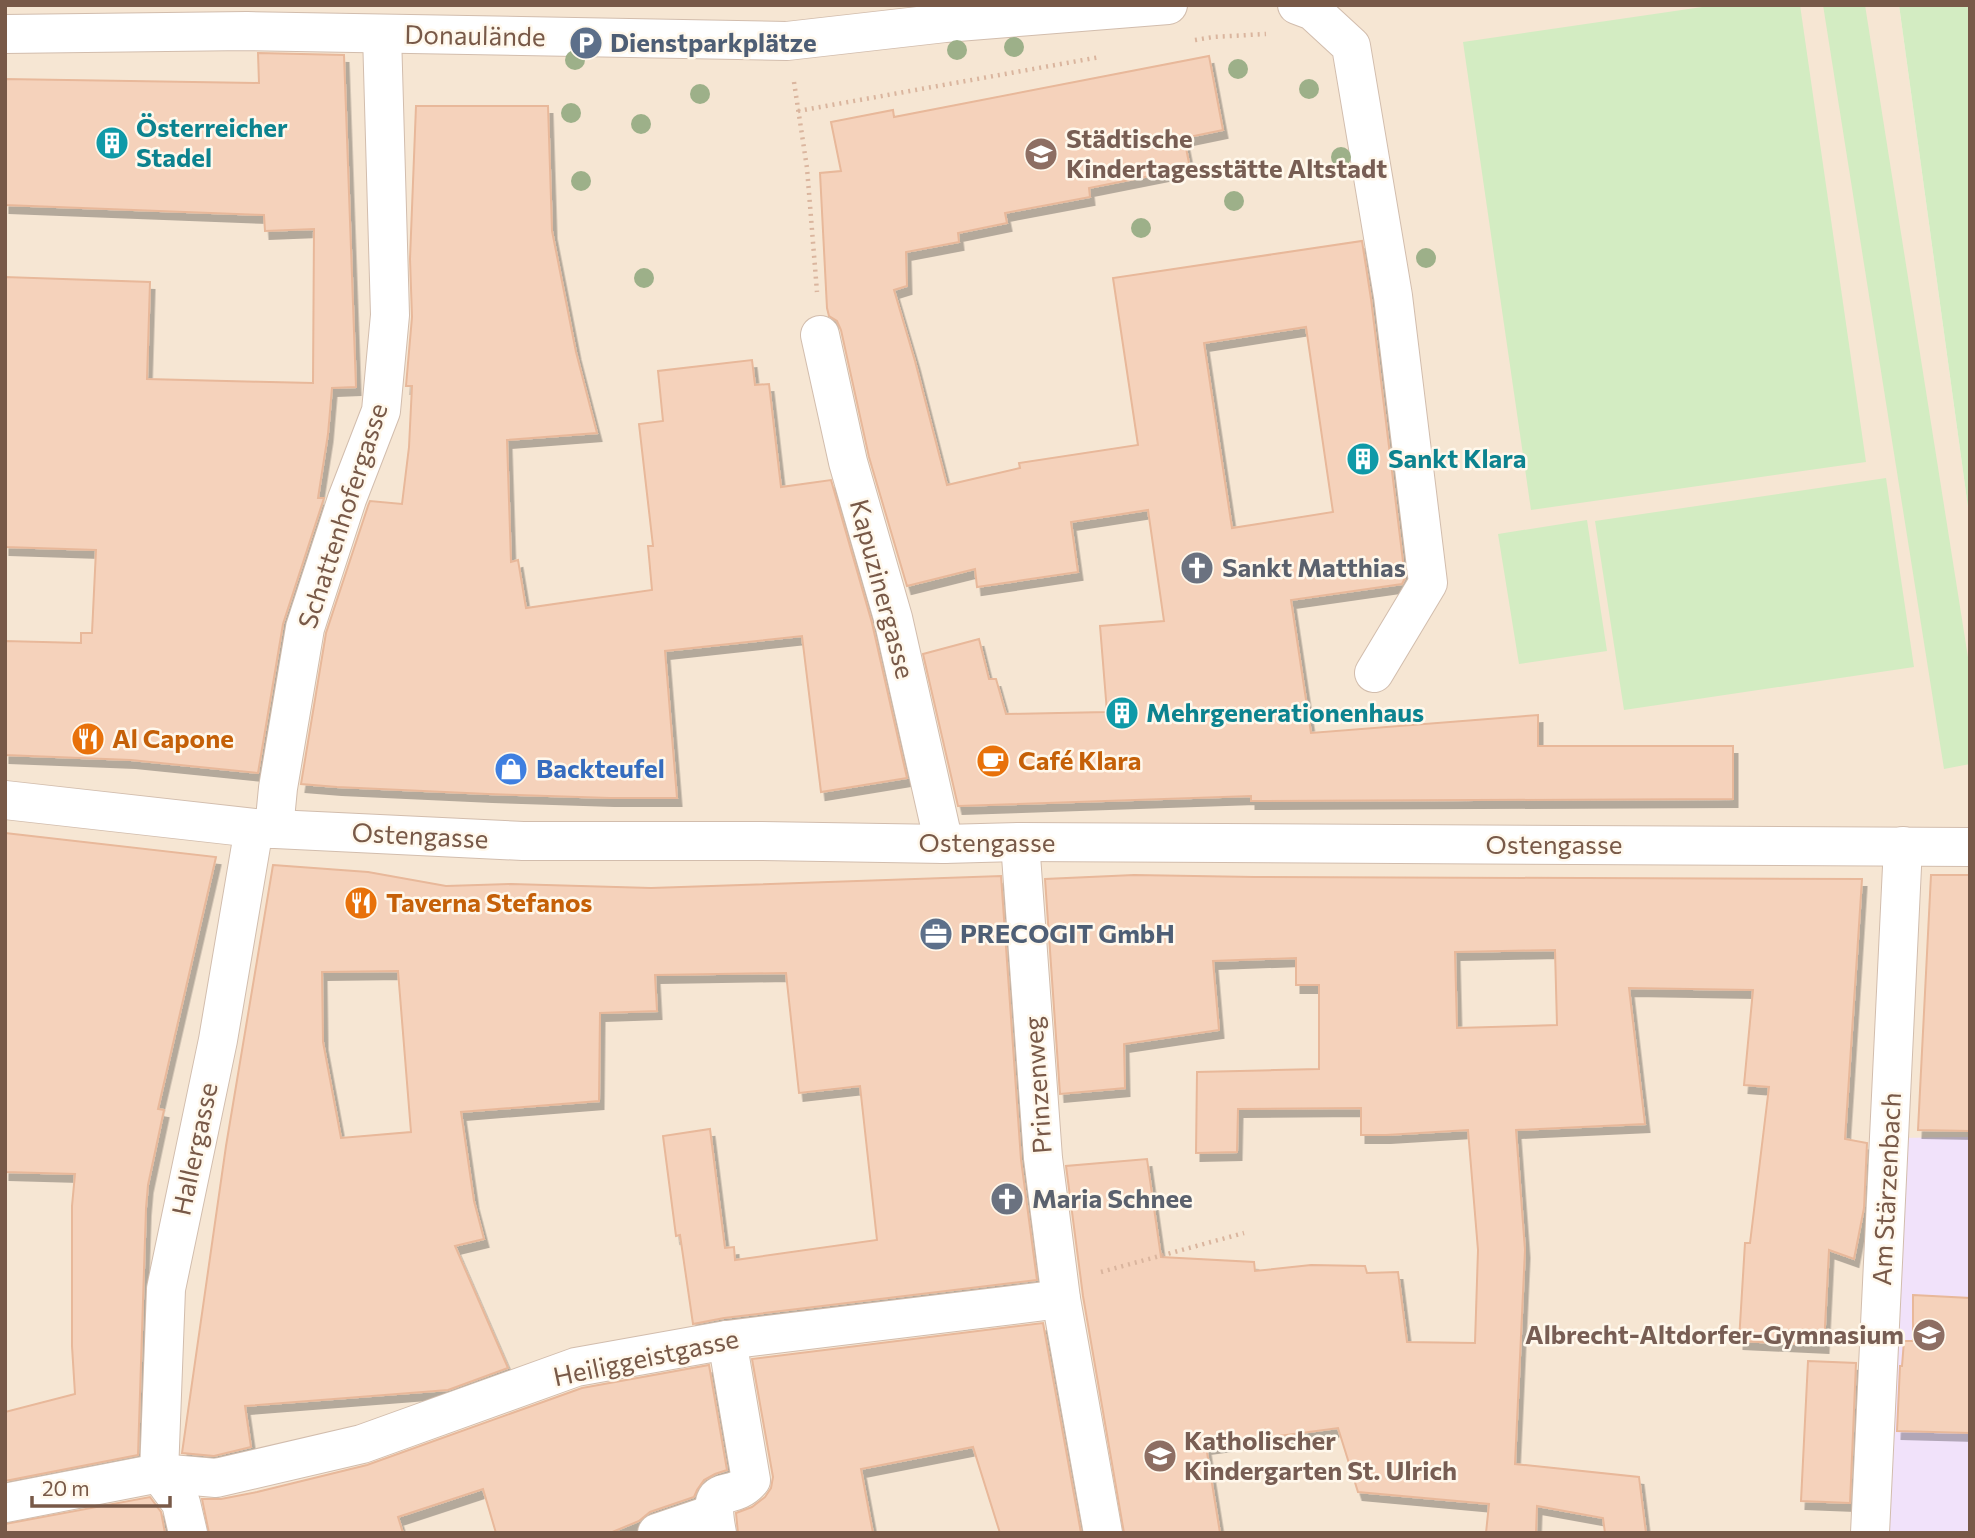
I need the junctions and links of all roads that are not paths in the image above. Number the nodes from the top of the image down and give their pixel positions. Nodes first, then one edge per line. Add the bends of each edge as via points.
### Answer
1 (1168, 5) edge
2 (1297, 5) edge
3 (5, 34) edge
4 (382, 34) junction
5 (820, 335) road end
6 (1374, 673) dead end
7 (5, 800) edge
8 (264, 828) junction
9 (1020, 842) junction
10 (944, 844) junction
11 (1903, 846) junction
12 (1970, 847) edge
13 (1060, 1290) junction
14 (727, 1340) junction
15 (159, 1473) junction
16 (5, 1503) edge
17 (715, 1523) edge
18 (188, 1533) edge
19 (657, 1533) edge
20 (1103, 1533) edge
21 (1870, 1533) edge

1 - 4 street, Donaulände via 787,41
2 - 6 street via 1313,11 1351,46 1393,296 1428,583
3 - 4 street, Donaulände
4 - 8 street, Schattenhofergasse via 390,314 381,411 305,628 278,788
5 - 10 street, Kapuzinergasse via 848,462 893,618
7 - 8 street, Ostengasse
8 - 10 street, Ostengasse via 523,841
8 - 15 street, Hallergasse via 166,1289
9 - 10 street, Ostengasse
9 - 11 street, Ostengasse
9 - 13 street, Prinzenweg via 1044,1158
11 - 12 street, Ostengasse
11 - 21 street, Am Stärzenbach
13 - 14 street, Heiliggeistgasse
13 - 20 street, Prinzenweg
14 - 15 street, Heiliggeistgasse via 576,1367 362,1444 216,1478
14 - 17 street via 751,1480 717,1499
15 - 16 street, Heiliggeistgasse
15 - 18 street via 181,1503
17 - 19 street

